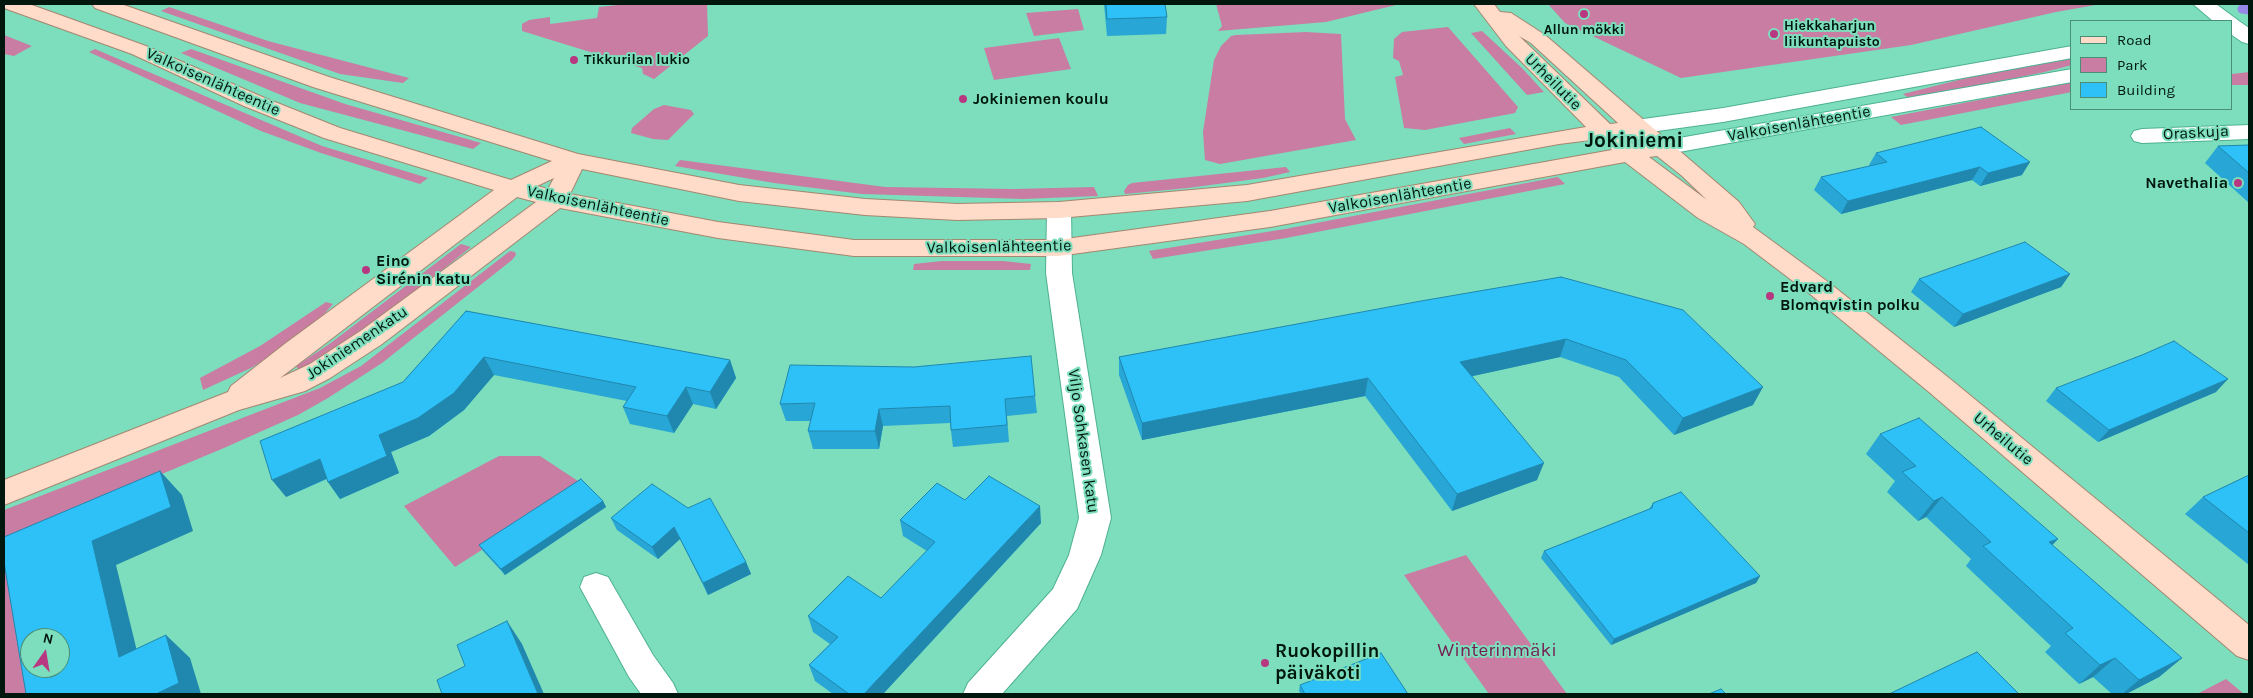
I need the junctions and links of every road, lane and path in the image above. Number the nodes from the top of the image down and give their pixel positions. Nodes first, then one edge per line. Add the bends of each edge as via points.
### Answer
1 (11, 4) edge
2 (102, 4) edge
3 (1484, 4) edge
4 (2203, 4) edge
5 (2225, 20) edge
6 (2249, 50) edge
7 (2070, 52) edge
8 (2233, 52) edge
9 (2070, 75) edge
10 (1636, 127) junction
11 (1604, 131) junction
12 (2249, 132) edge
13 (2142, 136) dead end
14 (1662, 148) junction
15 (1631, 154) junction
16 (574, 160) junction
17 (513, 188) junction
18 (556, 200) junction
19 (1059, 210) junction
20 (1752, 238) junction
21 (1058, 248) junction
22 (232, 401) junction
23 (4, 493) edge
24 (596, 587) dead end
25 (2249, 645) edge
26 (661, 694) edge
27 (980, 694) edge

1 - 17 main road, Valkoisenlähteentie via 139,50 332,133
2 - 16 main road, Valkoisenlähteentie via 321,82
3 - 10 main road, Urheilutie via 1538,39
3 - 11 main road, Urheilutie via 1513,42
4 - 5 street
6 - 8 street
7 - 10 street, Valkoisenlähteentie via 1716,116
9 - 14 street, Valkoisenlähteentie
10 - 11 main road, Valkoisenlähteentie
10 - 14 main road, Urheilutie
11 - 15 main road, Urheilutie
11 - 19 main road, Valkoisenlähteentie via 1247,193
12 - 13 street, Oraskuja
14 - 15 main road, Valkoisenlähteentie
14 - 20 main road, Urheilutie via 1730,208
15 - 20 main road, Urheilutie via 1706,212
15 - 21 main road, Valkoisenlähteentie via 1270,219
16 - 17 main road, Jokiniemenkatu
16 - 18 main road
16 - 19 main road, Valkoisenlähteentie via 739,193 865,207 957,212
17 - 18 main road, Valkoisenlähteentie
17 - 22 main road, Jokiniemenkatu
18 - 21 main road, Valkoisenlähteentie via 718,230 836,246
18 - 22 main road, Jokiniemenkatu via 372,337 320,371 295,384
19 - 21 street, Viljo Sohkasen katu
20 - 25 main road, Urheilutie via 1820,288 1947,391
21 - 27 street, Viljo Sohkasen katu via 1095,518 1085,555 1065,599
22 - 23 main road, Jokiniemenkatu
24 - 26 street

